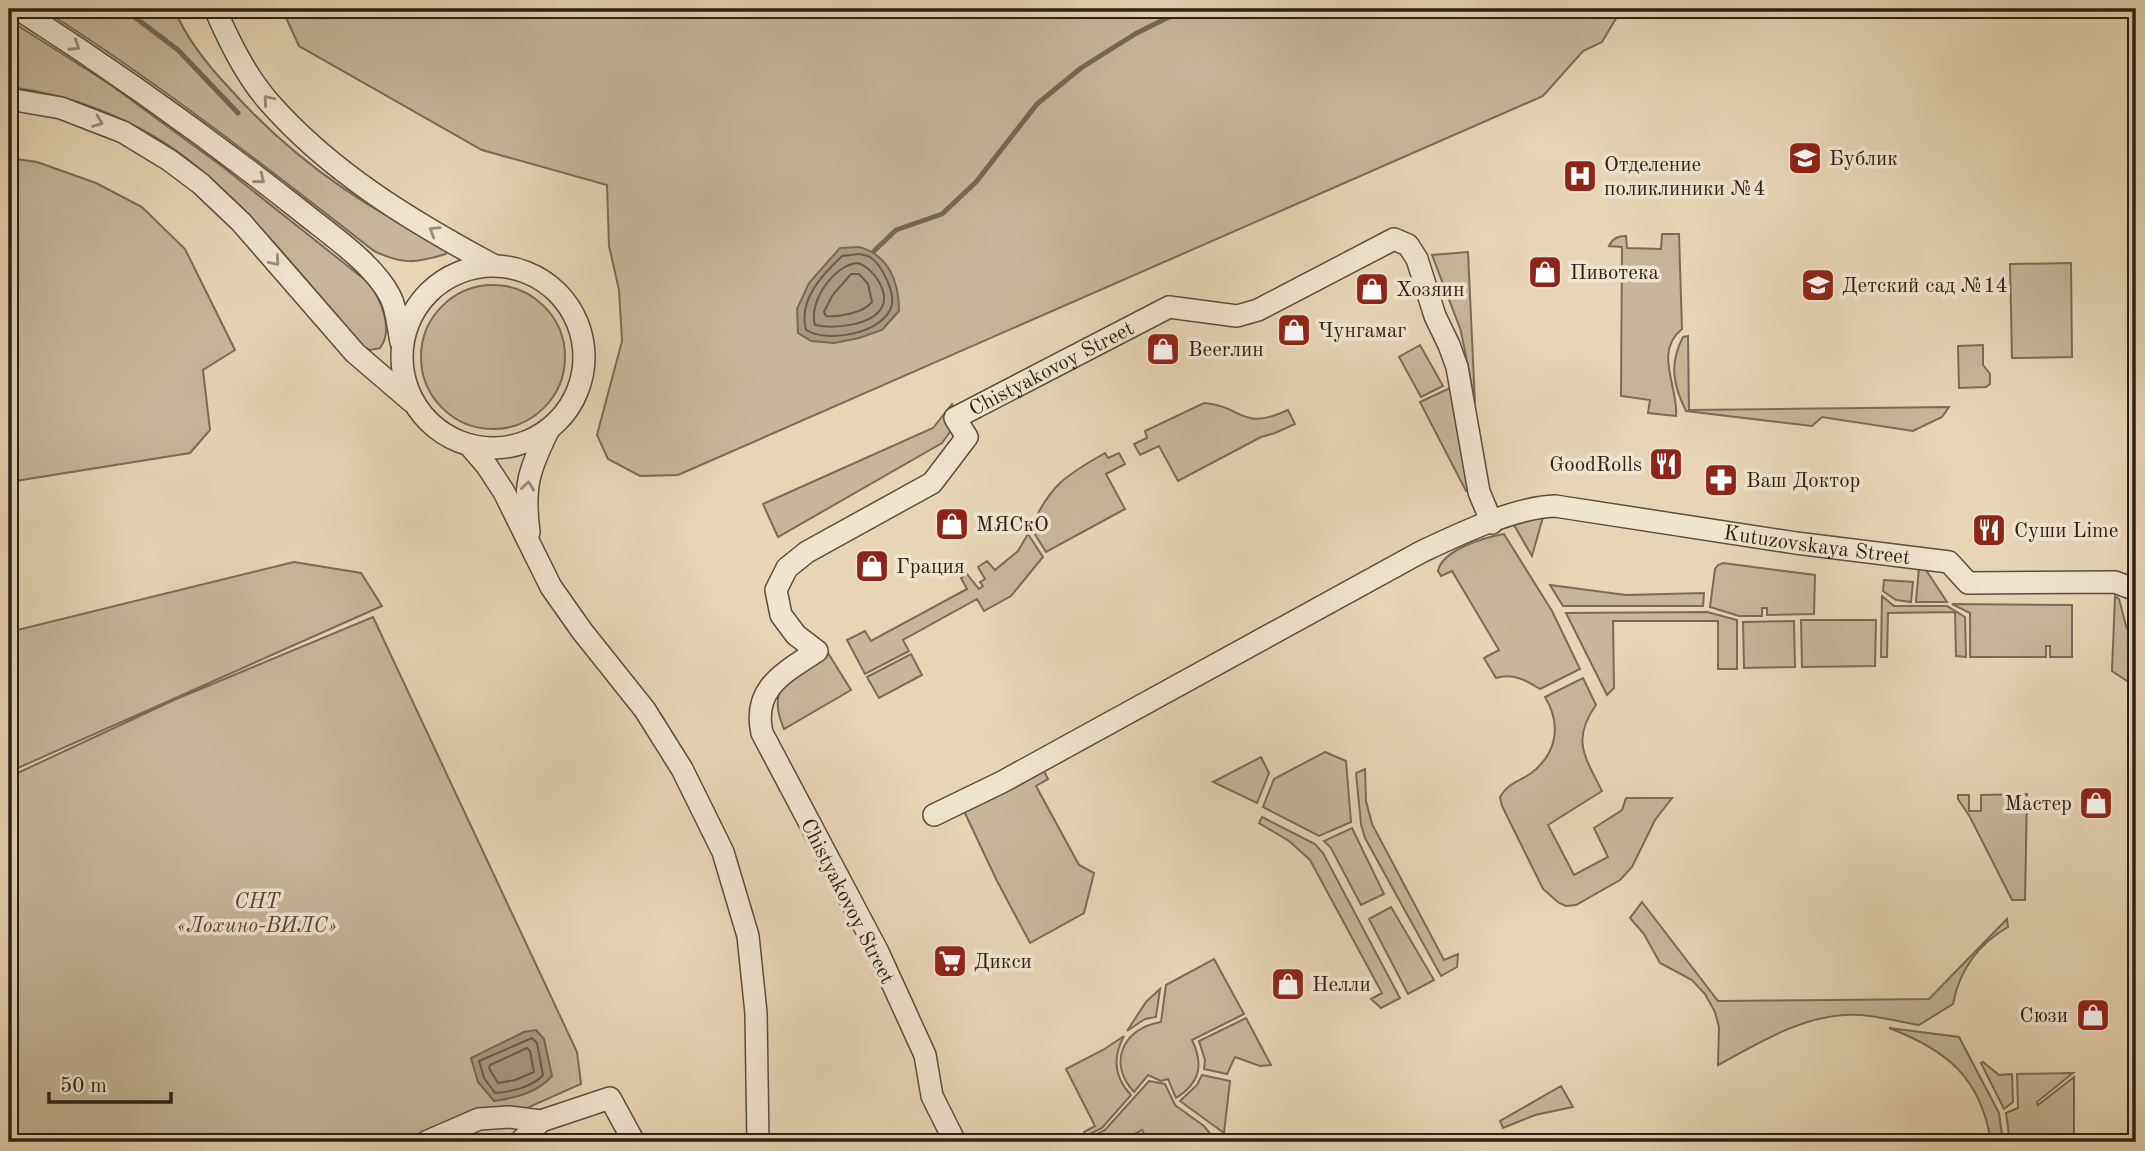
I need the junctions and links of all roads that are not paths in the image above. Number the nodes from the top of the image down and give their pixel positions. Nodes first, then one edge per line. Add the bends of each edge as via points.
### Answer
1 (18, 9) edge
2 (215, 9) edge
3 (9, 99) edge
4 (493, 265) junction
5 (402, 349) junction
6 (416, 406) junction
7 (549, 429) junction
8 (468, 445) junction
9 (1492, 523) junction
10 (532, 548) junction
11 (2136, 590) edge
12 (934, 815) dead end
13 (541, 1121) junction
14 (426, 1142) edge
15 (520, 1142) edge
16 (634, 1142) edge
17 (758, 1142) edge
18 (955, 1142) edge

1 -> 5 street via 106,65 221,148 345,247 390,296
4 -> 2 street via 338,168 268,101 243,66
3 -> 6 street via 61,108 123,132 201,184 241,222 355,353
4 - 5 street via 450,276 426,295 409,320
4 - 7 street via 537,276 561,295 577,320 584,349 582,379 570,407
5 - 6 street via 406,384
6 - 8 street via 434,426
7 - 8 street via 502,448
10 -> 7 street via 528,480
8 - 10 street via 504,492
9 - 11 street, Kutuzovskaya Street via 1537,506 1555,506 1949,562 1968,583 2115,582
9 - 12 street, Kutuzovskaya Street via 1421,552
9 - 18 street, Chistyakovoy Street via 1479,492 1457,367 1417,259 1408,245 1394,239 1258,310 1237,316 1169,307 955,418 967,437 932,483 807,552 787,568 776,590 782,615 796,635 817,651 769,687 761,703 762,733 878,952 925,1055 932,1096
10 - 17 street via 551,587 682,769 723,852 748,936 756,1013
13 - 14 street via 479,1119
13 - 15 street
13 - 16 street via 610,1098

